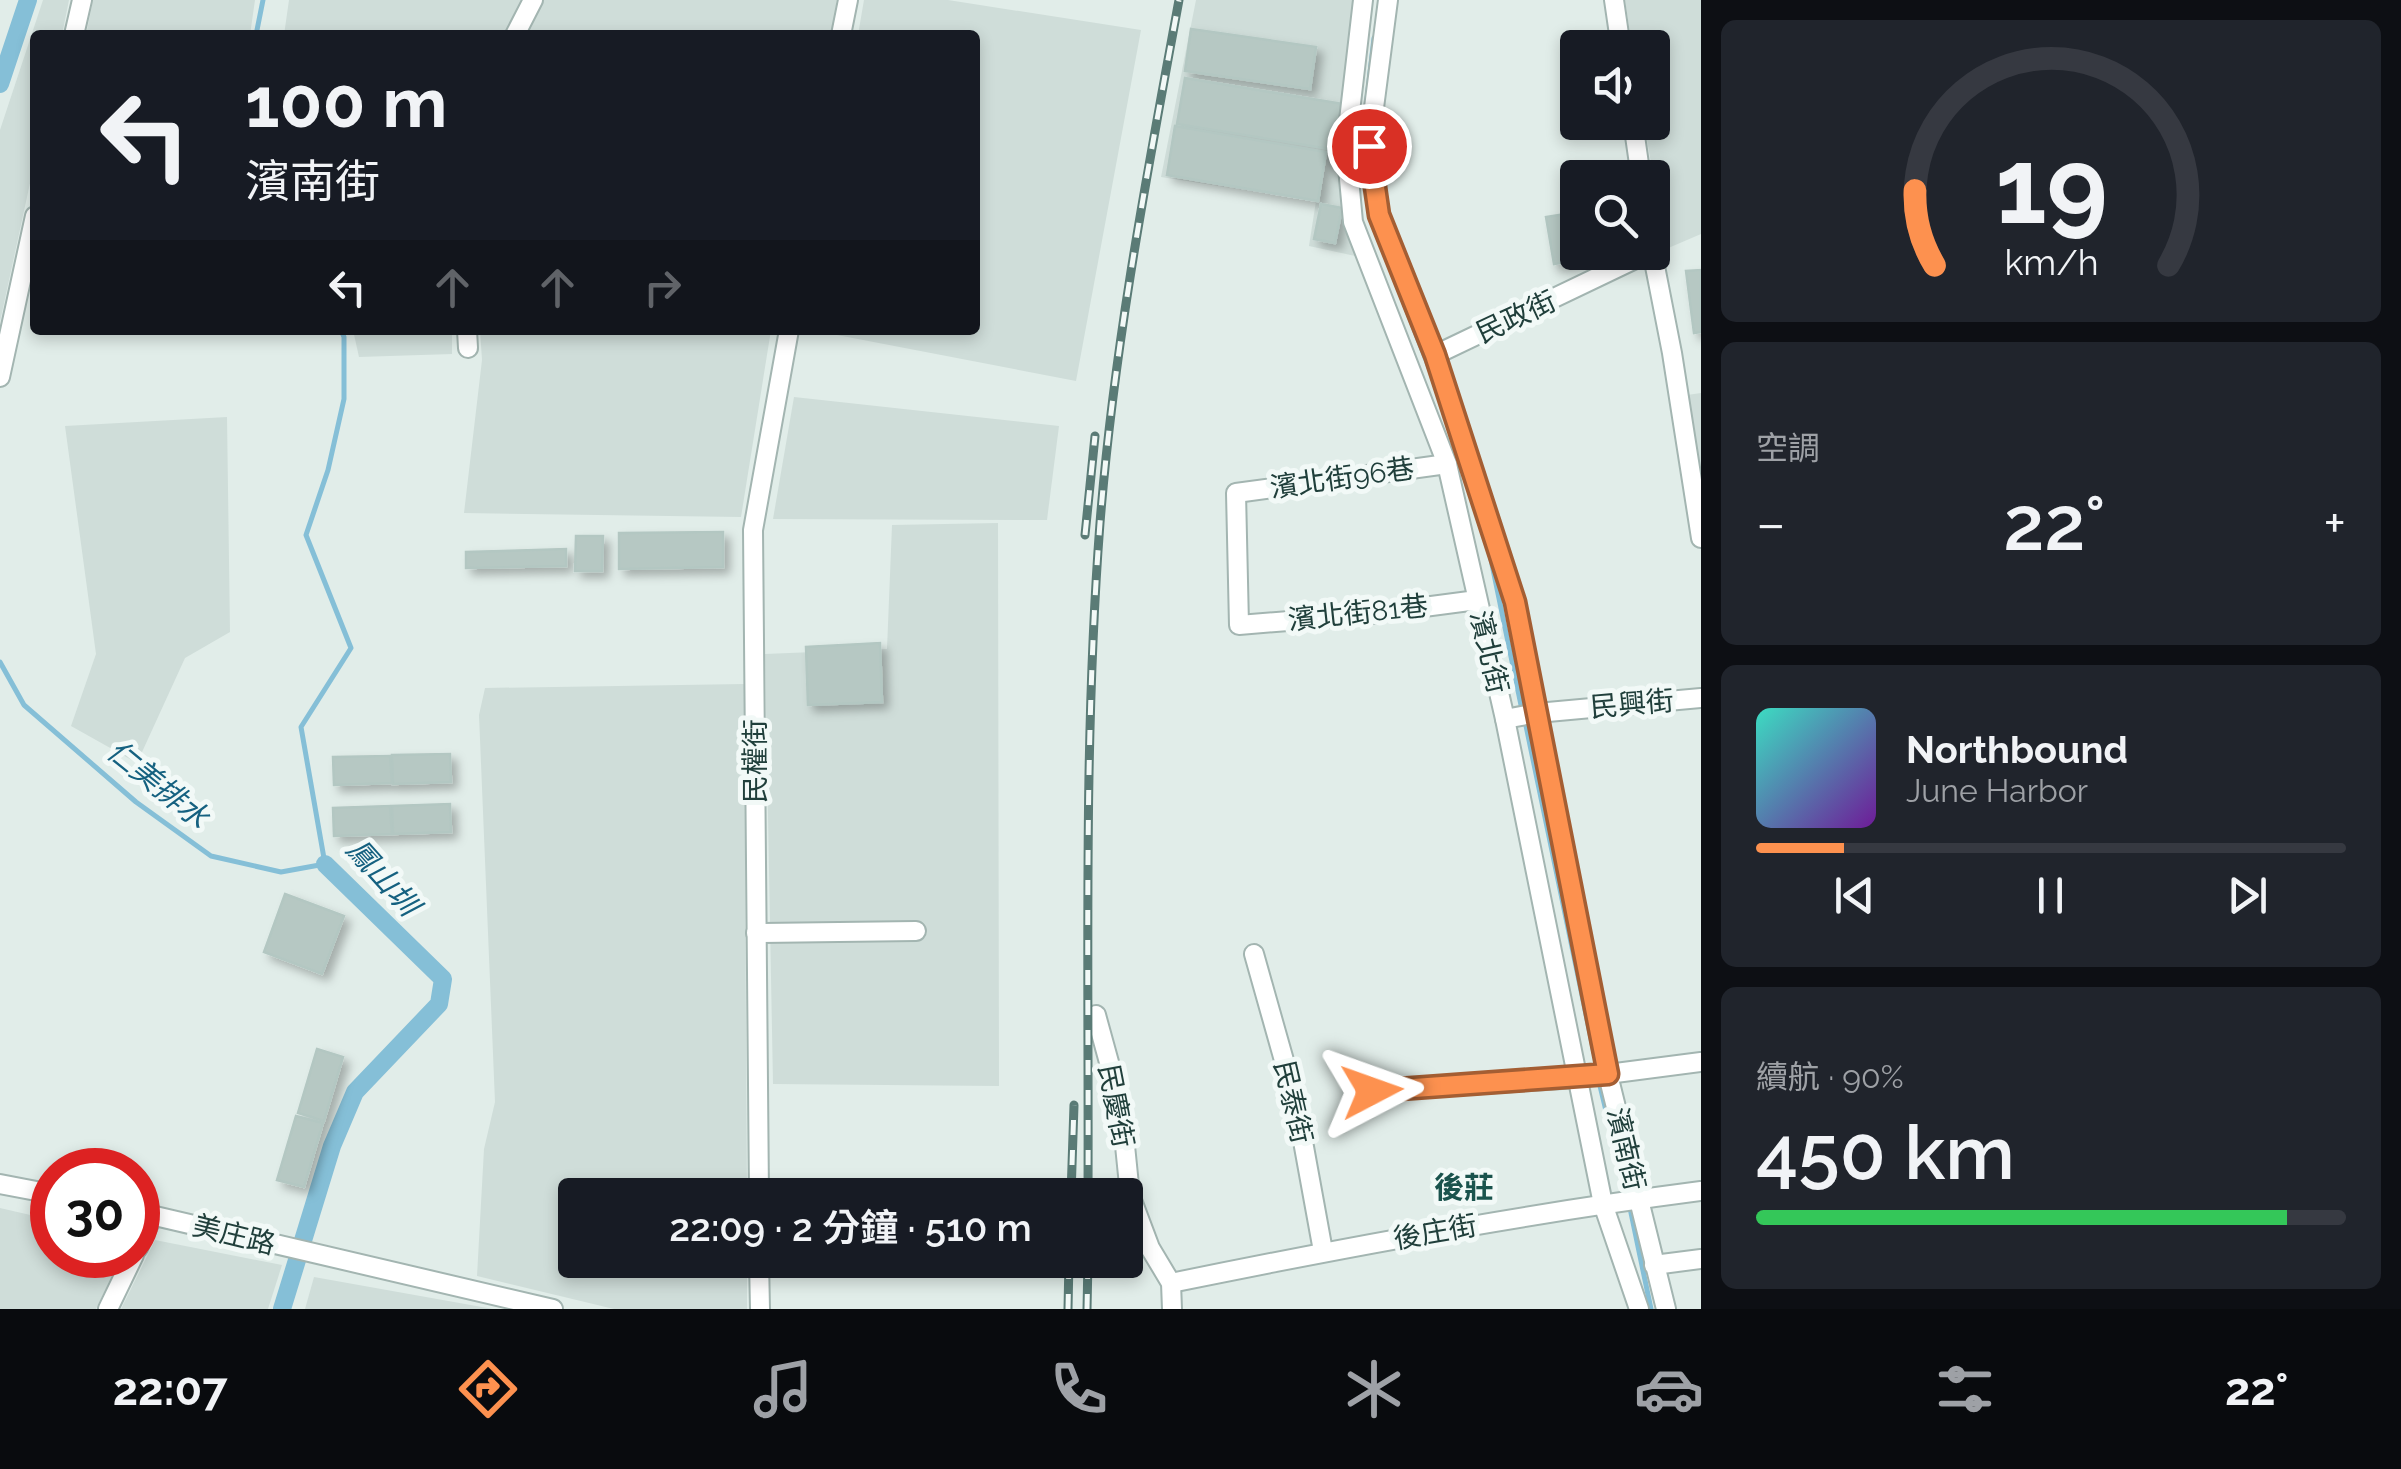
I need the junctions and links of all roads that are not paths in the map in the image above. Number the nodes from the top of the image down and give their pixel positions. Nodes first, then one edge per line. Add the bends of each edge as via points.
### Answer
1 (82, 0) edge
2 (533, 0) edge
3 (848, 0) edge
4 (1362, 0) edge
5 (1388, 0) edge
6 (1614, 0) edge
7 (75, 30) edge
8 (518, 30) edge
9 (843, 30) edge
10 (1618, 30) edge
11 (30, 239) edge
12 (1613, 270) edge
13 (1655, 270) edge
14 (788, 335) edge
15 (1435, 355) junction
16 (0, 378) edge
17 (1446, 464) junction
18 (1701, 538) edge
19 (1478, 600) junction
20 (1238, 624) joint
21 (1701, 698) edge
22 (1520, 716) junction
23 (916, 932) dead end
24 (756, 934) junction
25 (1254, 954) dead end
26 (1096, 1014) dead end
27 (1701, 1062) edge
28 (1608, 1074) junction
29 (1577, 1078) junction
30 (1372, 1091) dead end
31 (758, 1178) edge
32 (0, 1184) edge
33 (30, 1190) edge
34 (1701, 1191) edge
35 (1638, 1199) junction
36 (1603, 1204) junction
37 (160, 1217) edge
38 (1323, 1252) junction
39 (1701, 1259) edge
40 (1654, 1265) junction
41 (123, 1278) edge
42 (759, 1278) edge
43 (1170, 1283) junction
44 (527, 1306) edge
45 (108, 1309) edge
46 (554, 1309) edge
47 (760, 1309) edge
48 (1172, 1309) edge
49 (1639, 1309) edge
50 (1666, 1309) edge

1 - 7 street
2 - 8 street
3 - 9 street
4 - 17 street, 濱北街 via 1346,146 1354,222
5 - 15 street, 濱南街 via 1369,146 1379,215
6 - 10 street
11 - 16 street
12 - 15 street, 民政街
13 - 18 street
14 - 24 street, 民權街 via 753,530
15 - 22 street, 濱南街 via 1515,602
17 - 19 street, 濱北街
17 - 20 street, 濱北街96巷 via 1236,493
19 - 20 street, 濱北街81巷
19 - 22 street, 濱北街
21 - 22 street, 民興街
22 - 28 street, 濱南街
22 - 29 street, 濱北街
23 - 24 street
24 - 31 street, 民權街
25 - 38 street, 民泰街 via 1296,1103
26 - 43 street, 民慶街 via 1120,1106 1130,1195
27 - 28 street
28 - 29 street
28 - 35 street, 濱南街
29 - 30 street
29 - 36 street, 濱北街
32 - 33 street
34 - 35 street, 後庄街
35 - 36 street, 後庄街
35 - 40 street, 濱南街
36 - 38 street, 後庄街
36 - 49 street, 濱北街
37 - 44 street, 美庄路
38 - 43 street, 後庄街
39 - 40 street
40 - 50 street, 濱南街
41 - 45 street
42 - 47 street
43 - 48 street, 民慶街
44 - 46 street, 美庄路

